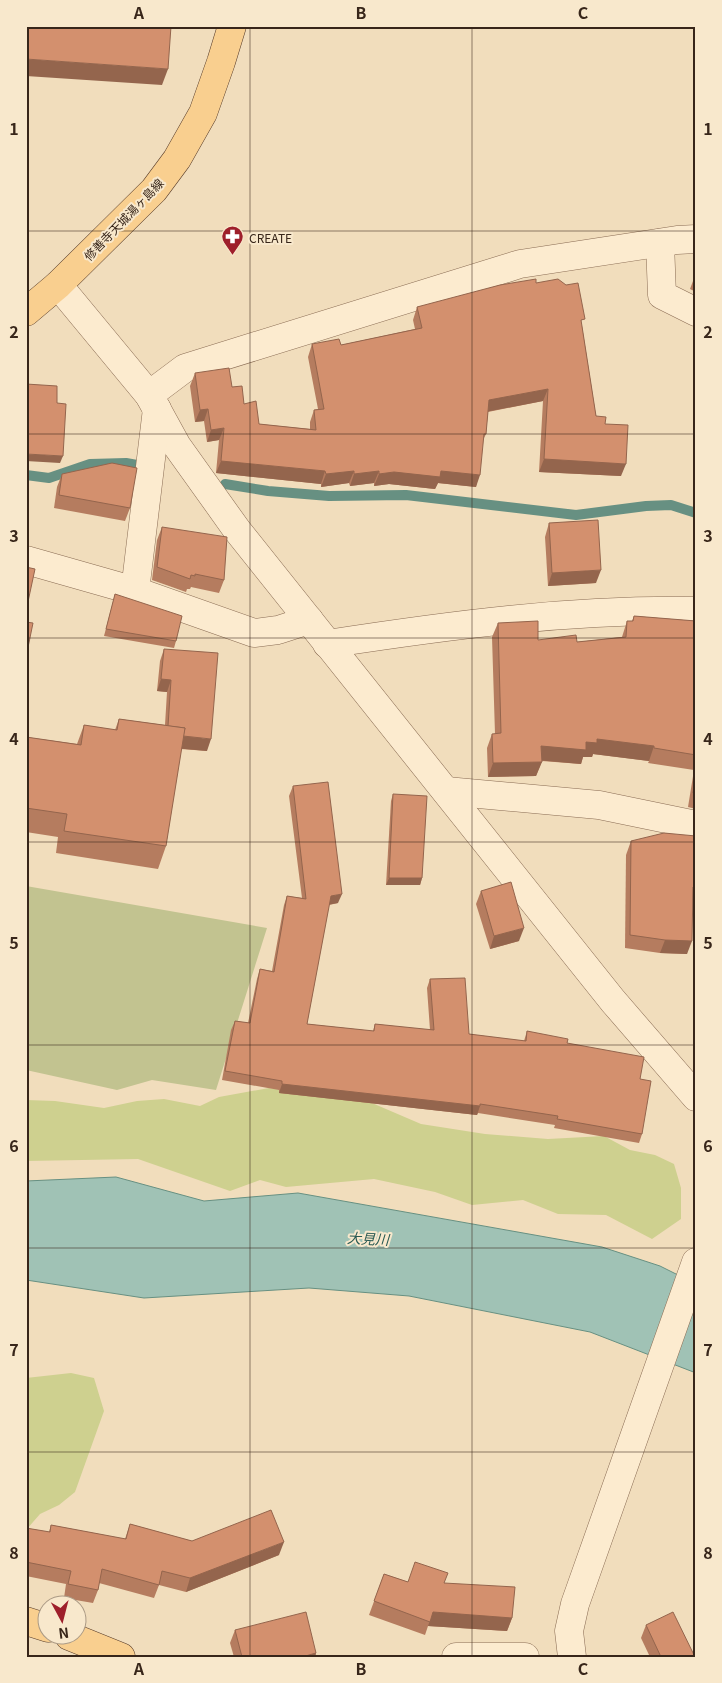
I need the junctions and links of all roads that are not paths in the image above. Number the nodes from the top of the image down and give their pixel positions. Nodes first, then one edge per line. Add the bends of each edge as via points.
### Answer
1 (232, 26) edge
2 (696, 239) edge
3 (660, 243) junction
4 (58, 285) junction
5 (26, 312) edge
6 (696, 312) edge
7 (153, 402) junction
8 (26, 560) edge
9 (135, 591) junction
10 (696, 611) edge
11 (309, 620) junction
12 (328, 644) junction
13 (446, 791) junction
14 (696, 825) edge
15 (696, 1097) edge
16 (696, 1262) edge
17 (26, 1621) edge
18 (38, 1625) edge
19 (88, 1644) edge
20 (121, 1657) edge
21 (456, 1657) edge
22 (525, 1657) edge
23 (571, 1657) edge

1 - 4 main road, 修善寺天城湯ヶ島線 via 203,113 177,158 154,190
2 - 3 street
3 - 6 street via 662,295
3 - 7 street via 520,264 185,368
4 - 5 main road, 修善寺天城湯ヶ島線
4 - 7 street
7 - 9 street
7 - 11 street via 177,446 237,530
8 - 9 street
9 - 11 street via 254,633 278,630
10 - 12 street via 497,620
11 - 12 street
12 - 13 street
13 - 14 street via 599,805
13 - 15 street via 613,1001
16 - 23 street via 576,1604 568,1631
17 - 18 main road
19 - 20 main road
21 - 22 street

